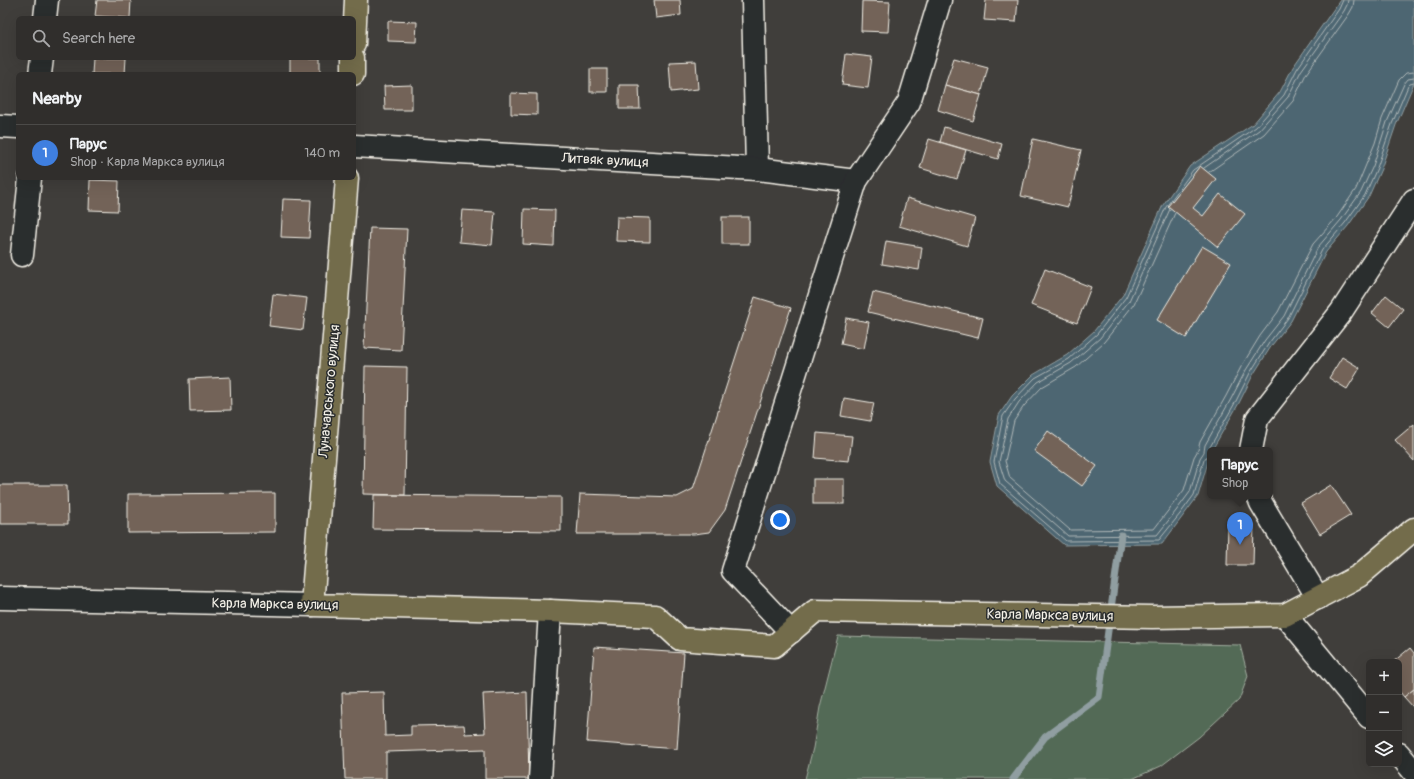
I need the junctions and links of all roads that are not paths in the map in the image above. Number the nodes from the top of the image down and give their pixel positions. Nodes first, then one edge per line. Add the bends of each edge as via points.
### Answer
1 (47, 0) edge
2 (356, 0) edge
3 (753, 0) edge
4 (940, 0) edge
5 (45, 16) edge
6 (355, 16) edge
7 (42, 60) edge
8 (353, 60) edge
9 (40, 72) edge
10 (353, 72) edge
11 (0, 126) edge
12 (16, 127) edge
13 (356, 146) edge
14 (757, 169) junction
15 (30, 180) edge
16 (346, 180) edge
17 (856, 181) junction
18 (1414, 200) edge
19 (22, 255) dead end
20 (1252, 447) edge
21 (1259, 499) edge
22 (1414, 529) edge
23 (0, 598) edge
24 (1318, 598) junction
25 (312, 605) junction
26 (550, 611) junction
27 (1285, 615) junction
28 (790, 632) junction
29 (1366, 713) edge
30 (1402, 758) edge
31 (1414, 772) edge
32 (540, 779) edge

1 - 5 street
2 - 6 main road
3 - 14 street
4 - 17 street via 909,102
7 - 9 street
8 - 10 main road
11 - 12 street
13 - 14 street, Литвяк вулиця
14 - 17 street, Литвяк вулиця
15 - 19 street
16 - 25 main road, Луначарського вулиця
17 - 28 street via 733,571
18 - 20 street via 1341,312 1257,419
21 - 24 street
22 - 24 main road via 1359,576
23 - 25 street, Карла Маркса вулиця
24 - 27 main road
25 - 26 main road, Карла Маркса вулиця
26 - 28 main road, Карла Маркса вулиця via 655,616 680,639 774,646
26 - 32 street
27 - 28 main road, Карла Маркса вулиця via 1152,617 815,611
27 - 29 street
30 - 31 street

